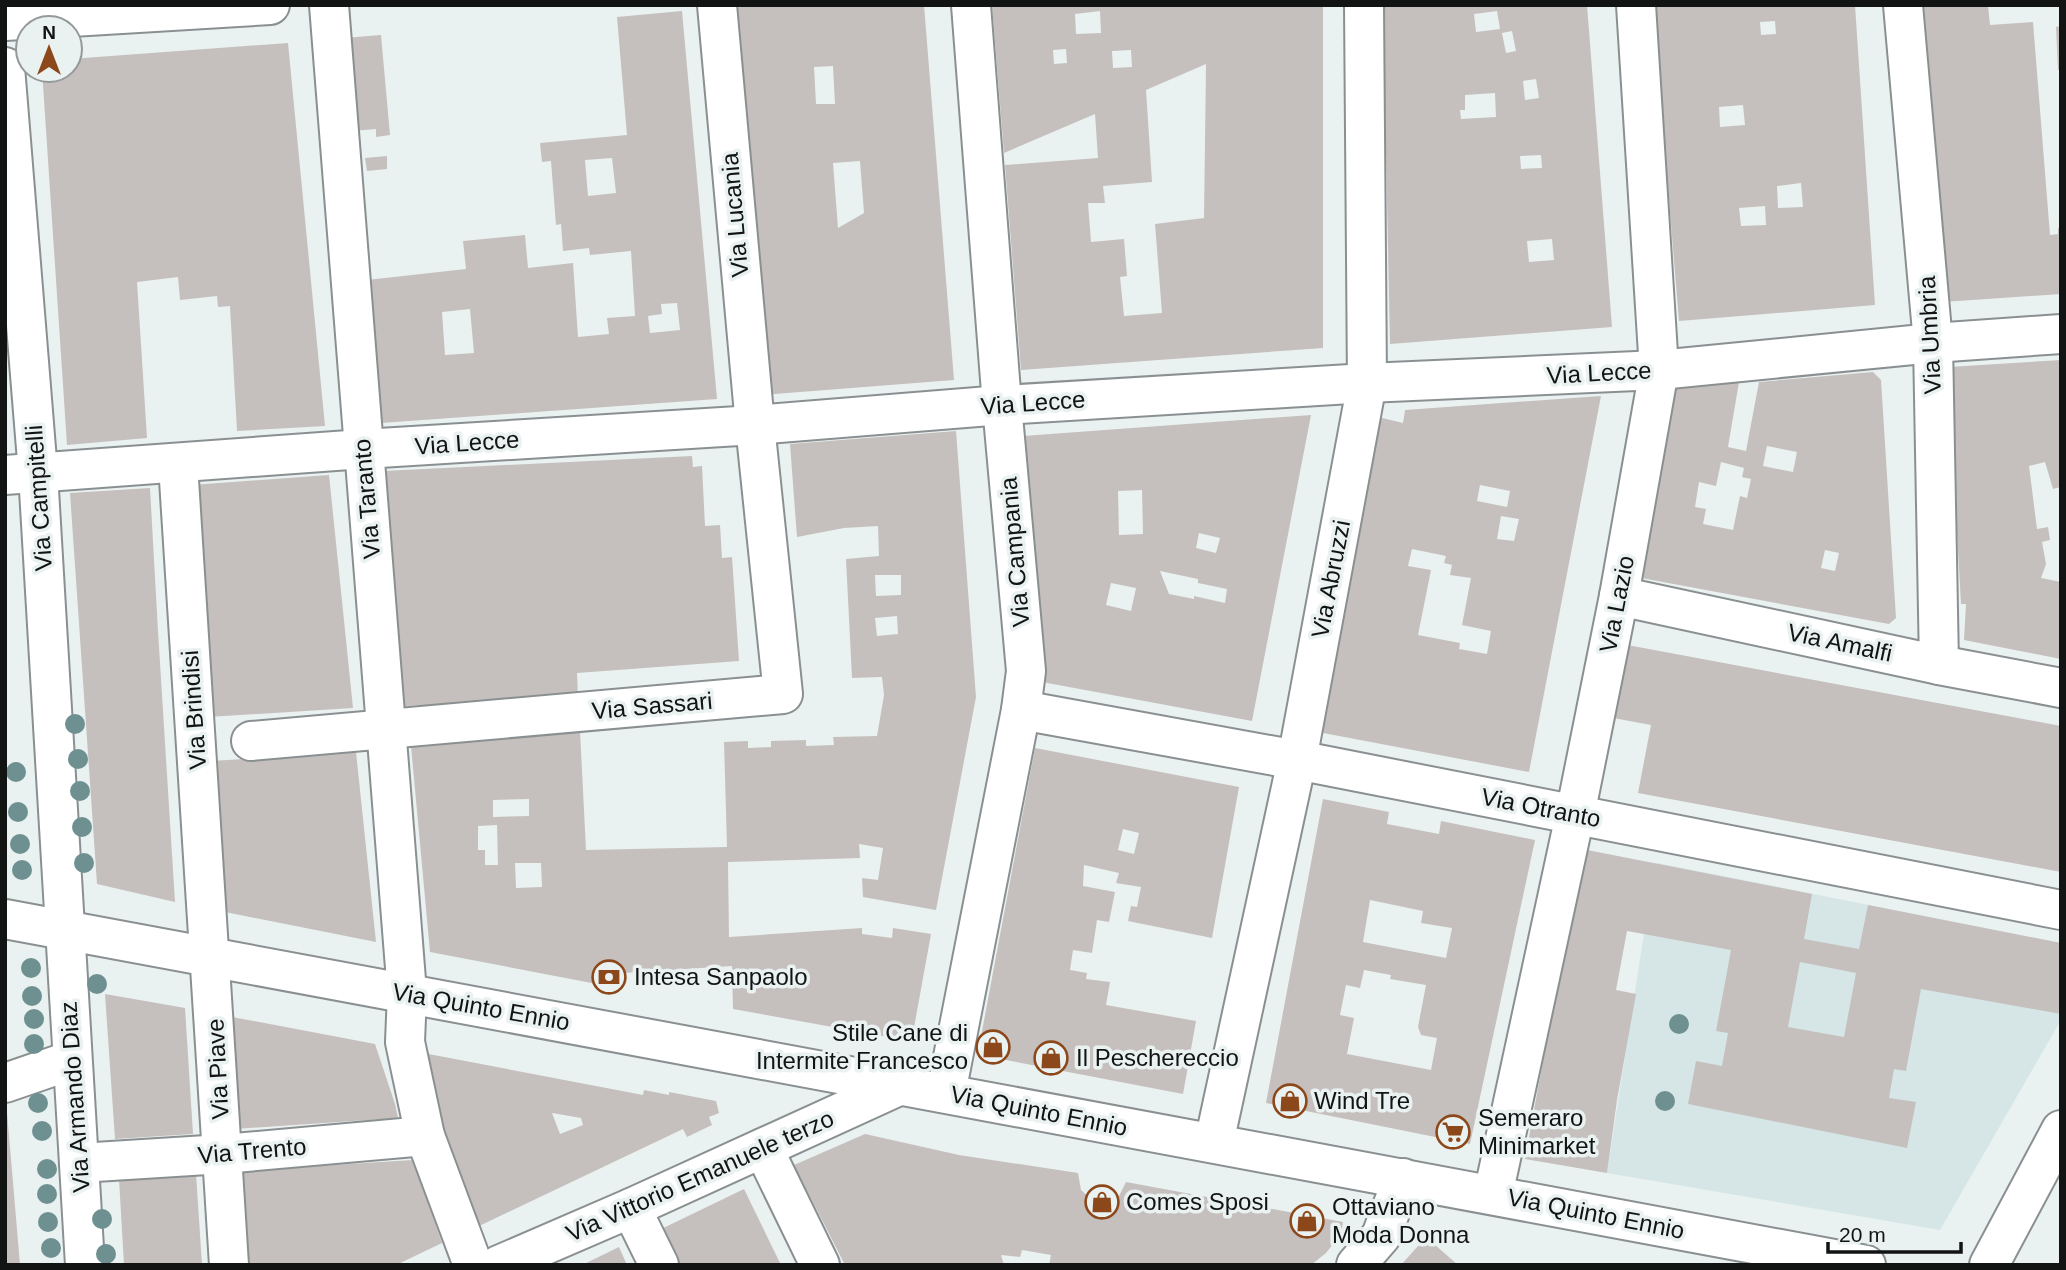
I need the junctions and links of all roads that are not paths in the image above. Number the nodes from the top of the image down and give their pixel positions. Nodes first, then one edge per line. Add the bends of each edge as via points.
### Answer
1 (270, 5) edge
2 (328, 5) edge
3 (717, 5) edge
4 (971, 5) edge
5 (1364, 5) edge
6 (1636, 5) edge
7 (1903, 5) edge
8 (5, 21) edge
9 (5, 67) edge
10 (2061, 334) edge
11 (1933, 343) junction
12 (1660, 370) junction
13 (1367, 383) junction
14 (1002, 405) junction
15 (755, 425) junction
16 (363, 449) junction
17 (178, 464) junction
18 (22, 474) edge
19 (1619, 596) junction
20 (1940, 665) junction
21 (2061, 688) edge
22 (1021, 710) junction
23 (386, 729) junction
24 (251, 741) dead end
25 (1297, 760) junction
26 (1575, 815) junction
27 (2061, 910) edge
28 (5, 919) edge
29 (64, 929) junction
30 (211, 957) junction
31 (407, 993) junction
32 (72, 1060) junction
33 (5, 1083) edge
34 (901, 1085) junction
35 (946, 1093) junction
36 (2061, 1130) edge
37 (425, 1136) junction
38 (1214, 1143) junction
39 (763, 1149) junction
40 (223, 1154) junction
41 (79, 1163) junction
42 (1403, 1178) junction
43 (1493, 1195) junction
44 (631, 1208) junction
45 (85, 1265) edge
46 (229, 1265) edge
47 (472, 1265) edge
48 (499, 1265) edge
49 (659, 1265) edge
50 (820, 1265) edge
51 (1356, 1265) edge
52 (1866, 1265) edge
53 (1989, 1265) edge

1 - 8 street
2 - 16 street, Via Taranto
3 - 15 street, Via Lucania
4 - 14 street, Via Campania
5 - 13 street, Via Abruzzi
6 - 12 street, Via Lazio
7 - 11 street, Via Umbria
9 - 18 street, Via Campitelli
10 - 11 street, Via Lecce
11 - 12 street, Via Lecce
11 - 20 street, Via Umbria
12 - 13 street, Via Lecce
12 - 19 street, Via Lazio
13 - 14 street, Via Lecce
13 - 25 street, Via Abruzzi
14 - 15 street, Via Lecce
14 - 22 street, Via Campania via 1026,671
15 - 16 street, Via Lecce
15 - 23 street, Via Sassari via 783,694
16 - 17 street, Via Lecce
16 - 23 street, Via Taranto
17 - 18 street, Via Lecce
17 - 30 street, Via Brindisi
18 - 29 street, Via Campitelli
19 - 20 street, Via Amalfi
19 - 26 street, Via Lazio
20 - 21 street, Via Amalfi
22 - 25 street, Via Otranto
22 - 35 street, Via Campania
23 - 24 street, Via Sassari
23 - 31 street, Via Taranto
25 - 26 street, Via Otranto
25 - 38 street, Via Abruzzi
26 - 27 street, Via Otranto
26 - 43 street, Via Lazio
28 - 29 street, Via Quinto Ennio
29 - 30 street, Via Quinto Ennio
29 - 32 street, Via Armando Diaz
30 - 31 street, Via Quinto Ennio
30 - 40 street, Via Piave
31 - 34 street, Via Quinto Ennio
31 - 37 street, Via Taranto via 405,1042
32 - 33 street
32 - 41 street, Via Armando Diaz
34 - 35 street, Via Quinto Ennio
34 - 39 street, Via Vittorio Emanuele terzo
35 - 38 street, Via Quinto Ennio
36 - 53 street
37 - 40 street, Via Trento
37 - 47 street, Via Taranto
38 - 42 street, Via Quinto Ennio
39 - 44 street, Via Vittorio Emanuele terzo
39 - 50 street
40 - 41 street, Via Trento
40 - 46 street, Via Piave
41 - 45 street, Via Armando Diaz
42 - 43 street, Via Quinto Ennio
42 - 51 street via 1381,1236
43 - 52 street, Via Quinto Ennio
44 - 48 street, Via Vittorio Emanuele terzo
44 - 49 street

